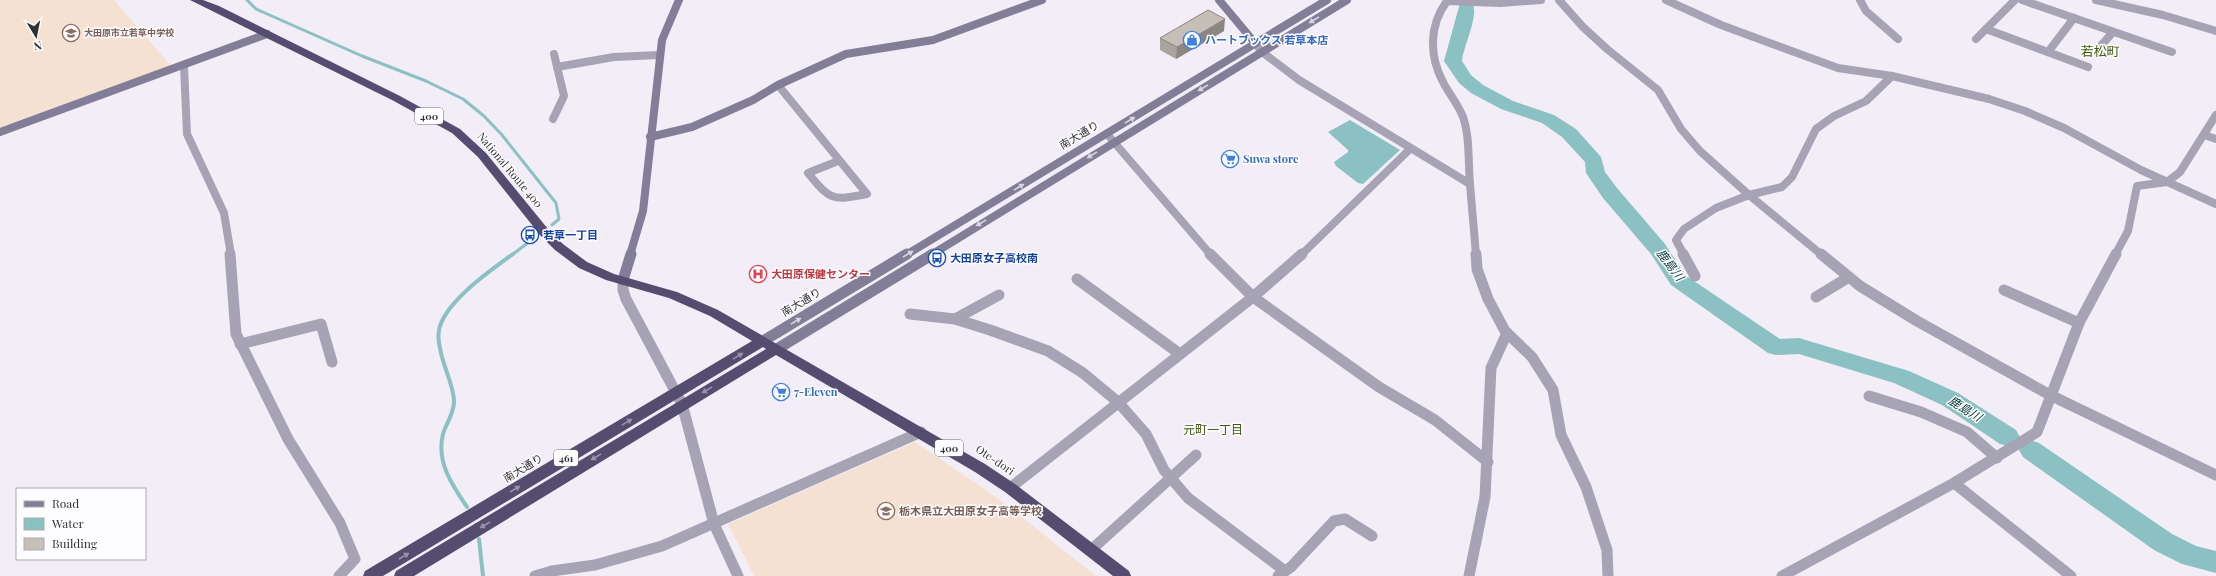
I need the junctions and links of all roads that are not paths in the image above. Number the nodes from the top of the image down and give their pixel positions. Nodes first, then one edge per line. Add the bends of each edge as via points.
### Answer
1 (196, 0) edge
2 (679, 0) edge
3 (1042, 0) edge
4 (1219, 0) edge
5 (1327, 0) edge
6 (1347, 0) edge
7 (1446, 0) edge
8 (1541, 0) edge
9 (1559, 0) edge
10 (1666, 0) edge
11 (1860, 0) edge
12 (2015, 0) edge
13 (2022, 0) edge
14 (2096, 0) edge
15 (1500, 2) edge
16 (2133, 4) edge
17 (2074, 18) junction
18 (1986, 29) junction
19 (2216, 31) edge
20 (2114, 32) junction
21 (267, 34) junction
22 (1898, 39) dead end
23 (1976, 39) dead end
24 (1255, 43) junction
25 (2098, 49) dead end
26 (1262, 52) junction
27 (2048, 52) junction
28 (2172, 52) dead end
29 (554, 54) dead end
30 (660, 55) junction
31 (184, 66) junction
32 (557, 67) junction
33 (2088, 67) dead end
34 (1892, 76) junction
35 (778, 85) junction
36 (2216, 115) edge
37 (553, 119) dead end
38 (0, 132) edge
39 (1107, 134) junction
40 (2204, 135) junction
41 (650, 137) junction
42 (2216, 139) edge
43 (1115, 141) junction
44 (1410, 149) junction
45 (838, 161) junction
46 (2167, 182) junction
47 (1470, 184) junction
48 (1749, 195) junction
49 (2216, 204) edge
50 (1695, 276) dead end
51 (1849, 277) junction
52 (1077, 279) dead end
53 (623, 280) junction
54 (2004, 290) dead end
55 (999, 295) dead end
56 (1253, 297) junction
57 (1816, 297) dead end
58 (910, 314) dead end
59 (955, 319) junction
60 (2079, 323) junction
61 (1507, 333) junction
62 (763, 341) junction
63 (240, 344) junction
64 (777, 349) junction
65 (1180, 354) junction
66 (332, 362) dead end
67 (2050, 395) junction
68 (1869, 396) dead end
69 (680, 398) junction
70 (1118, 402) junction
71 (921, 432) junction
72 (1196, 455) dead end
73 (1997, 458) junction
74 (1488, 462) junction
75 (2216, 475) edge
76 (1171, 479) junction
77 (1954, 483) junction
78 (1010, 488) junction
79 (714, 524) junction
80 (1372, 536) dead end
81 (1091, 550) junction
82 (1282, 574) edge
83 (339, 576) edge
84 (370, 576) edge
85 (400, 576) edge
86 (535, 576) edge
87 (738, 576) edge
88 (1124, 576) edge
89 (1469, 576) edge
90 (1608, 576) edge
91 (1782, 576) edge
92 (2071, 576) edge

1 - 21 highway, National Route 400 / 400
2 - 30 street via 662,40
3 - 35 street via 933,40 846,54
4 - 24 street
5 - 24 street, 南大通り
6 -> 26 street, 南大通り
7 - 15 street
7 - 47 street via 1438,12 1433,30 1434,58 1443,82 1463,117
8 - 15 street
9 - 48 street via 1598,40 1658,90 1682,129 1700,151
10 - 34 street via 1722,25 1838,68
11 - 22 street via 1866,11
12 - 18 street
13 - 17 street
14 - 16 street
16 - 19 street
17 - 20 street
17 - 27 street
18 - 23 street
18 - 27 street
20 - 25 street
20 - 28 street
21 - 31 street
21 - 53 highway, National Route 400 / 400 via 456,131 482,155 558,248 596,271
24 - 26 street
39 -> 24 street, 南大通り
26 -> 43 street, 南大通り
26 - 44 street via 1298,80
27 - 33 street
29 - 32 street
30 - 32 street via 614,57
30 - 41 street
31 - 38 street
31 - 63 street via 187,134 224,213 230,247 236,334
32 - 37 street via 564,96
34 - 46 street via 1989,99 2025,111 2064,128
34 - 48 street via 1866,101 1834,116 1816,129 1792,177 1782,187
35 - 41 street via 753,100 692,127
35 - 45 street
36 - 40 street
39 - 43 street
62 -> 39 street, 南大通り
40 - 42 street
40 - 46 street via 2180,172
41 - 53 street via 643,211
43 - 56 street via 1216,261
43 -> 64 street, 南大通り
44 - 47 street
44 - 56 street via 1292,264
45 - 45 street via 843,166 867,194 840,200 826,196 808,173
46 - 49 street
46 - 60 street via 2137,186 2128,231
47 - 61 street via 1477,269 1488,299
48 - 50 street via 1716,208 1684,229 1676,240
48 - 51 street
51 - 57 street
51 - 67 street via 1917,321
52 - 65 street
53 - 62 highway, National Route 400 / 400 via 673,295 714,312
53 - 69 street via 626,299
54 - 60 street
55 - 59 street
56 - 65 street
56 - 74 street via 1379,386 1435,420
58 - 59 street
59 - 70 street via 1048,352 1083,373
60 - 67 street
61 - 74 street via 1491,368
61 - 90 street via 1532,357 1553,390 1561,436 1586,488 1607,550
62 - 64 highway, National Route 400 / 400
69 -> 62 highway, 南大通り / 461
63 - 66 street via 321,324
63 - 83 street via 288,439 340,523 355,559
64 -> 69 highway, 南大通り / 461
64 - 71 highway, Ote-dori / 400
65 - 70 street
67 - 73 street via 2037,432
67 - 75 street
68 - 73 street via 1921,412 1967,432
69 - 79 street
84 -> 69 highway, 南大通り / 461
69 -> 85 highway, 南大通り / 461
70 - 76 street via 1146,434
70 - 78 street
71 - 78 highway, Ote-dori / 400
71 - 79 street
72 - 76 street
73 - 77 street
74 - 89 street via 1485,497
76 - 81 street
76 - 82 street via 1188,498
77 - 91 street
77 - 92 street
78 - 81 highway, Ote-dori / 400
79 - 86 street via 662,546 595,565
79 - 87 street
80 - 82 street via 1345,519 1334,520
81 - 88 highway, Ote-dori / 400

